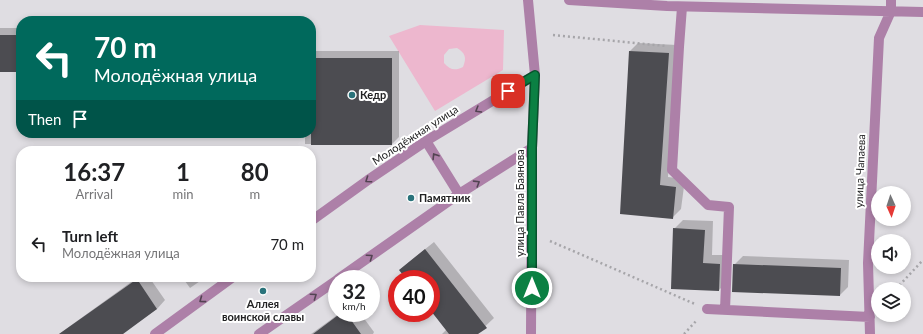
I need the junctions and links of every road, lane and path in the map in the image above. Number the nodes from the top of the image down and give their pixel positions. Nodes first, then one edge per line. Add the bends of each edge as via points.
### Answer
1 (528, 0) edge
2 (569, 0) edge
3 (580, 0) edge
4 (891, 0) edge
5 (682, 7) junction
6 (891, 11) junction
7 (923, 12) edge
8 (553, 35) dead end
9 (678, 47) junction
10 (535, 75) junction
11 (426, 141) junction
12 (532, 148) junction
13 (459, 194) junction
14 (316, 217) edge
15 (550, 241) dead end
16 (923, 260) edge
17 (350, 270) edge
18 (227, 282) edge
19 (903, 282) edge
20 (328, 285) edge
21 (707, 309) junction
22 (725, 310) junction
23 (870, 317) junction
24 (154, 334) edge
25 (259, 334) edge
26 (531, 334) edge
27 (684, 334) edge
28 (870, 334) edge

1 - 10 street, улица Павла Баянова
2 - 3 street
3 - 5 street
4 - 6 street
5 - 6 street
5 - 9 street
6 - 7 street
6 - 23 street, улица Чапаева via 879,38 868,263
8 - 9 path
9 - 22 street via 672,170 708,205 729,207
10 -> 11 street, Молодёжная улица
10 - 12 street, улица Павла Баянова
13 -> 11 street
11 -> 14 street, Молодёжная улица
13 -> 12 street
12 - 26 street, улица Павла Баянова
17 -> 13 street
15 - 21 path
16 - 19 path
18 -> 24 street
25 -> 20 street
21 - 22 street
21 - 27 path
22 - 23 street
23 - 28 street, улица Чапаева

